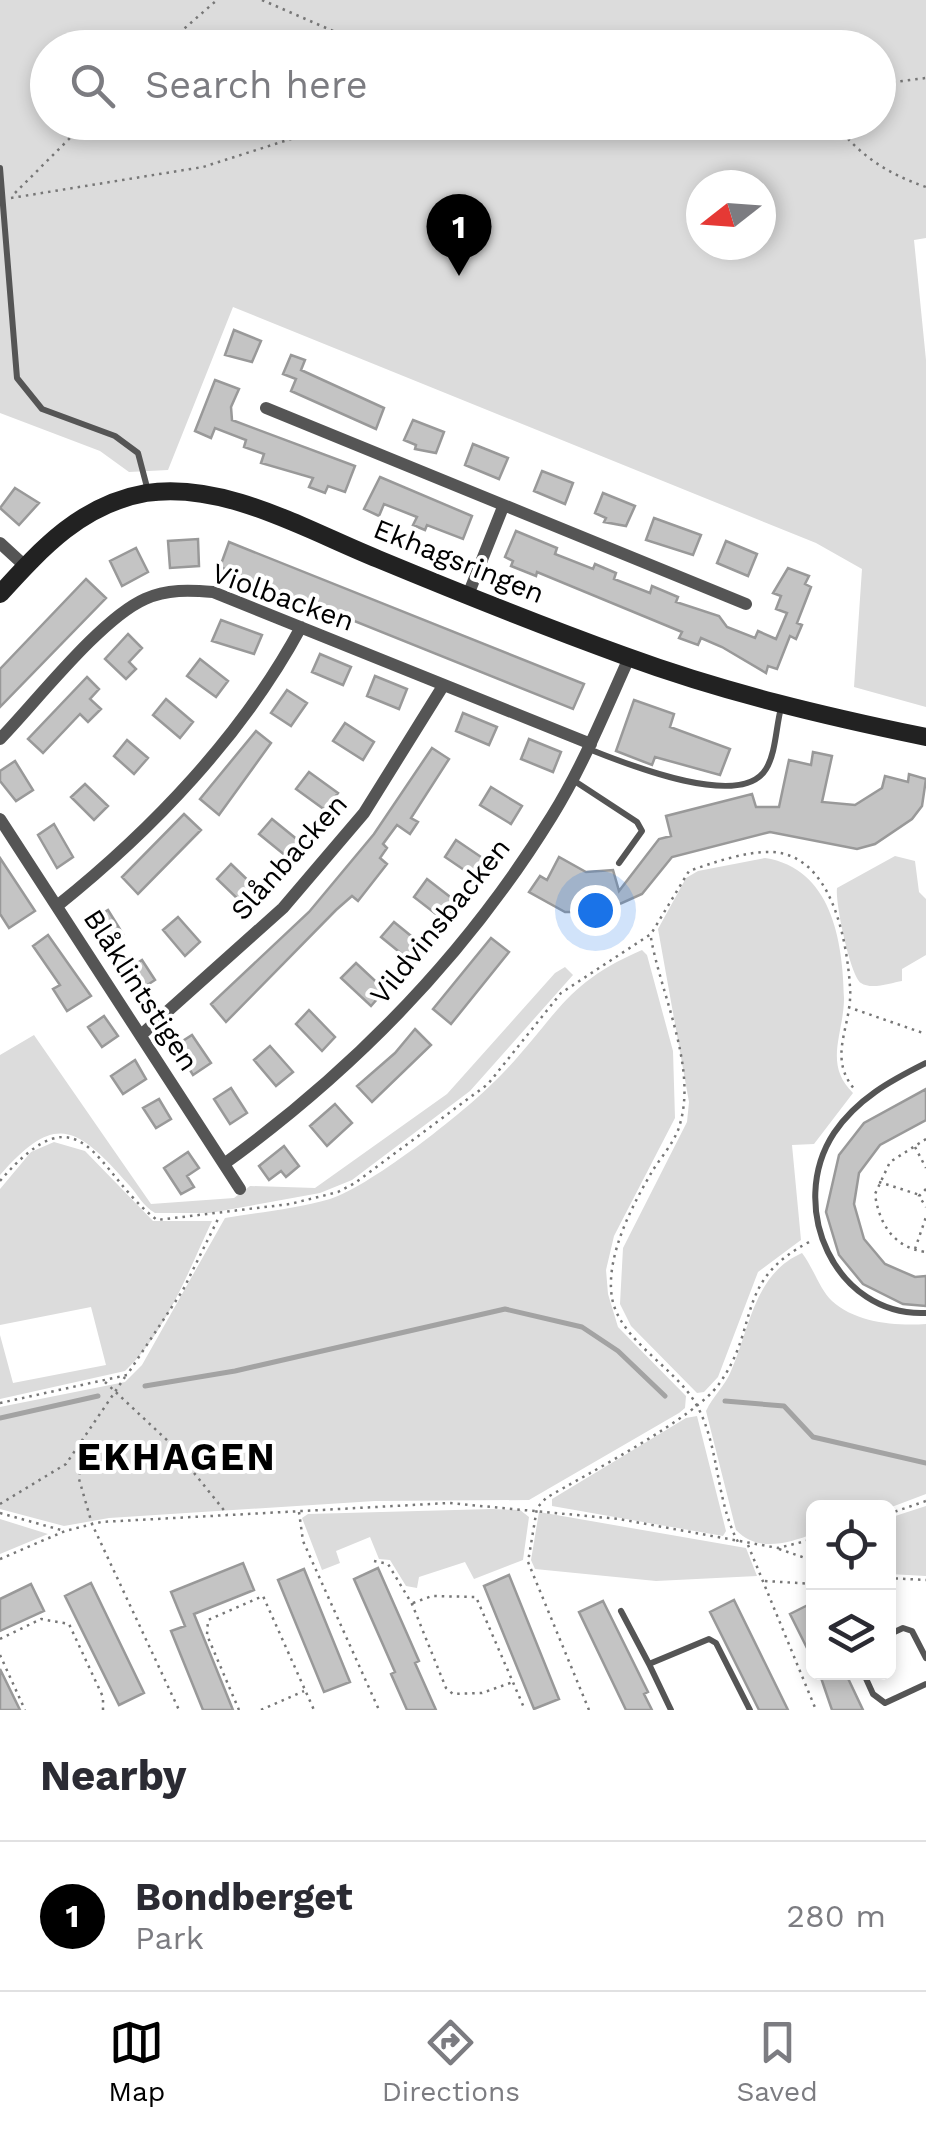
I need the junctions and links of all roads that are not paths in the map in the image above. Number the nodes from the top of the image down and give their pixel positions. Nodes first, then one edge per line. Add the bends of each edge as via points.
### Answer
1 (0, 168) edge
2 (266, 408) dead end
3 (149, 493) junction
4 (502, 507) junction
5 (0, 543) edge
6 (25, 566) junction
7 (0, 594) edge
8 (468, 594) junction
9 (746, 604) dead end
10 (301, 627) junction
11 (629, 658) junction
12 (443, 686) junction
13 (782, 704) junction
14 (926, 737) edge
15 (0, 740) edge
16 (589, 746) junction
17 (572, 780) junction
18 (0, 818) edge
19 (619, 863) dead end
20 (56, 906) junction
21 (141, 1036) junction
22 (926, 1064) edge
23 (224, 1164) junction
24 (240, 1189) dead end
25 (926, 1313) edge
26 (622, 1612) dead end
27 (896, 1631) edge
28 (926, 1658) edge
29 (649, 1664) junction
30 (867, 1680) edge
31 (926, 1684) edge
32 (671, 1710) edge
33 (750, 1710) edge

1 - 3 lane via 18,378 42,409 115,436 138,452
2 - 4 street
3 - 6 street, Ekhagsringen via 88,512
3 - 8 street, Ekhagsringen via 185,493 259,510
4 - 8 street
4 - 9 street
5 - 6 street
6 - 7 street, Ekhagsringen
8 - 11 street, Ekhagsringen
10 - 12 street, Violbacken
10 - 15 street, Violbacken via 214,592 146,599 111,623
10 - 20 street via 198,771
11 - 13 street, Ekhagsringen
11 - 16 street, Vildvinsbacken
12 - 16 street, Violbacken
12 - 21 street, Slånbacken via 364,812 283,908
13 - 14 street, Ekhagsringen
13 - 16 lane via 766,770 756,780 726,788 660,778
16 - 17 street, Vildvinsbacken
17 - 19 lane via 637,822 642,831
17 - 23 street, Vildvinsbacken via 510,880 409,1004 318,1091
18 - 20 street, Blåklintstigen
20 - 21 street, Blåklintstigen
21 - 23 street, Blåklintstigen
22 - 25 lane via 862,1099 834,1134 816,1176 814,1211 838,1274 862,1296 905,1314
23 - 24 street, Blåklintstigen
26 - 29 lane
27 - 28 lane via 912,1631
29 - 32 lane
29 - 33 lane via 709,1639
30 - 31 lane via 885,1703

